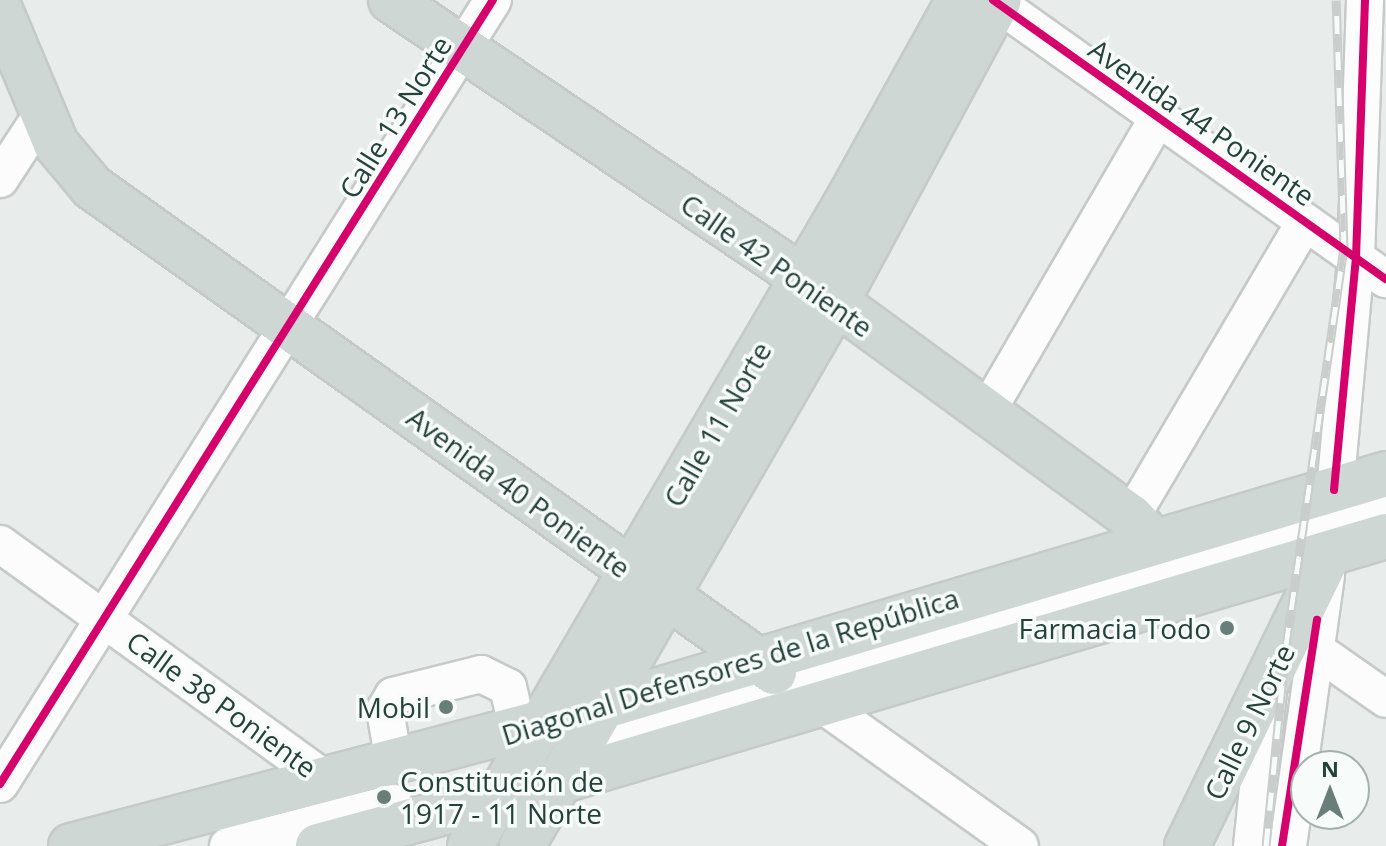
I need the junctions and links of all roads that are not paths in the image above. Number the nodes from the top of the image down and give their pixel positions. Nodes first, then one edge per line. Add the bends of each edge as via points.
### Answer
1 (14, 0) edge
2 (391, 0) edge
3 (493, 0) edge
4 (1365, 0) edge
5 (987, 1) edge
6 (0, 10) edge
7 (461, 51) junction
8 (43, 113) junction
9 (1158, 118) junction
10 (0, 179) edge
11 (1305, 222) junction
12 (1356, 258) junction
13 (1386, 279) edge
14 (819, 291) junction
15 (291, 329) junction
16 (985, 415) junction
17 (1386, 461) edge
18 (1386, 474) edge
19 (1386, 488) edge
20 (1386, 510) edge
21 (1332, 519) junction
22 (1142, 529) junction
23 (1386, 536) edge
24 (0, 544) edge
25 (630, 571) junction
26 (667, 598) junction
27 (107, 620) junction
28 (1316, 650) junction
29 (788, 681) junction
30 (1269, 681) junction
31 (1386, 699) edge
32 (543, 754) junction
33 (394, 763) junction
34 (327, 781) junction
35 (0, 784) edge
36 (71, 846) edge
37 (143, 846) edge
38 (228, 846) edge
39 (318, 846) edge
40 (470, 846) edge
41 (484, 846) edge
42 (522, 846) edge
43 (1020, 846) edge
44 (1187, 846) edge
45 (1252, 846) edge
46 (1288, 846) edge

1 - 6 street
2 - 7 main road, Calle 42 Poniente
3 - 7 street, Calle 13 Norte
4 - 12 street
5 - 9 street, Avenida 44 Poniente
5 - 14 main road, Calle 11 Norte
6 - 8 main road, Avenida 40 Poniente
7 - 14 main road, Calle 42 Poniente
7 - 15 street, Calle 13 Norte
8 - 10 street
8 - 15 main road, Avenida 40 Poniente via 56,144 92,187
9 - 11 street, Avenida 44 Poniente
9 - 16 street
11 - 12 street, Avenida 44 Poniente
11 - 22 street
12 - 13 street, Avenida 44 Poniente
12 - 21 street
14 - 16 main road, Calle 42 Poniente
14 - 25 main road, Calle 11 Norte
14 - 26 main road, Calle 11 Norte
15 - 25 main road, Avenida 40 Poniente
15 - 27 street, Calle 13 Norte
16 - 22 main road, Calle 42 Poniente
17 - 21 main road
18 - 21 main road, Diagonal Defensores de la República
19 - 21 street
20 - 21 street
21 - 22 main road, Diagonal Defensores de la República
21 - 23 main road, Diagonal Defensores de la República
21 - 28 street
21 - 29 main road, Diagonal Defensores de la República
21 - 29 street
21 - 30 main road, Calle 9 Norte
22 - 29 main road, Diagonal Defensores de la República
24 - 27 street, Calle 38 Poniente
25 - 26 main road, Avenida 40 Poniente
25 - 32 main road, Calle 11 Norte
26 - 29 main road, Avenida 40 Poniente
26 - 32 main road, Calle 11 Norte
27 - 34 street, Calle 38 Poniente
27 - 35 street, Calle 13 Norte
28 - 31 street
28 - 46 street
29 - 32 main road, Diagonal Defensores de la República
29 - 32 main road, Diagonal Defensores de la República
29 - 43 street, Avenida 40 Poniente
30 - 44 main road, Calle 9 Norte
30 - 45 street
32 - 33 main road, Diagonal Defensores de la República
32 - 33 street via 508,687 481,674 393,696 385,710
32 - 37 street
32 - 38 street
32 - 39 main road, Diagonal Defensores de la República
32 - 40 main road, Calle 11 Norte
32 - 41 street
32 - 42 main road, Calle 11 Norte
33 - 34 main road, Diagonal Defensores de la República
34 - 36 main road, Diagonal Defensores de la República

